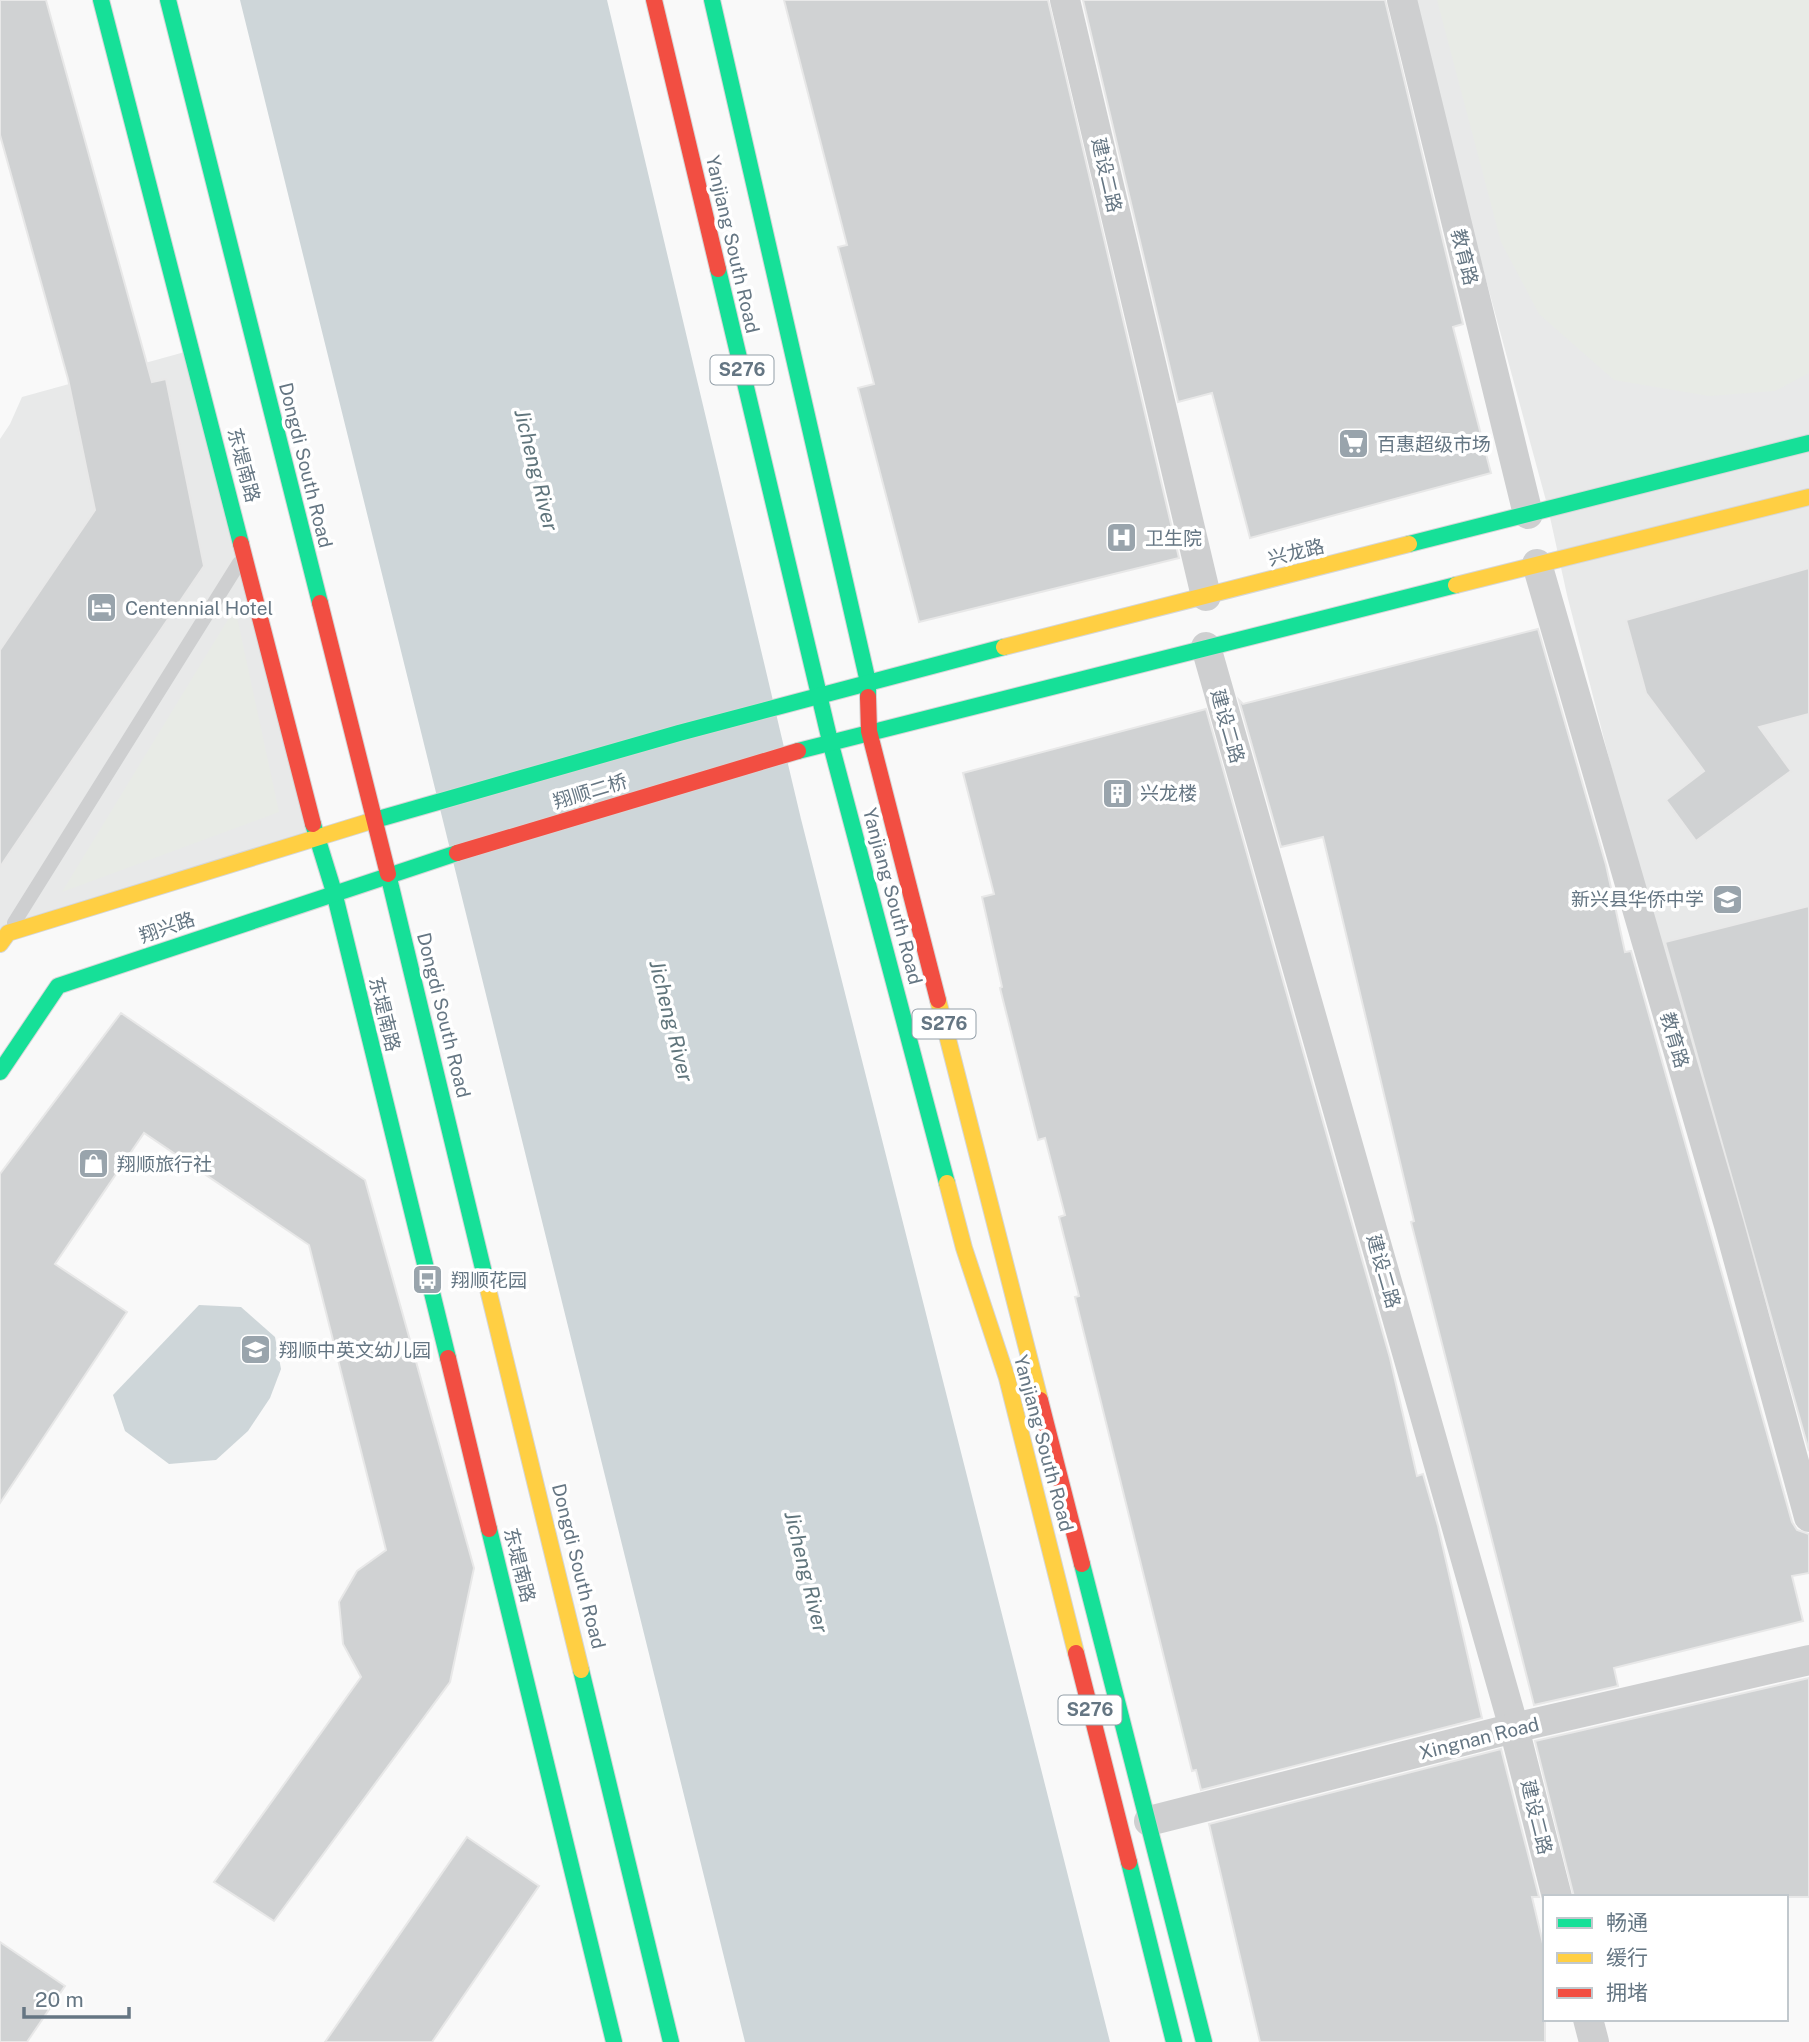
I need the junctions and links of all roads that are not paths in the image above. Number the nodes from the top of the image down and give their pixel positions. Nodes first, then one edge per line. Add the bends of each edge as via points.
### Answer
1 (101, 0) edge
2 (168, 0) edge
3 (654, 0) edge
4 (712, 0) edge
5 (1065, 0) edge
6 (1402, 0) edge
7 (1809, 443) edge
8 (1809, 497) edge
9 (1528, 514) junction
10 (246, 553) junction
11 (1537, 564) junction
12 (1206, 596) junction
13 (1206, 647) junction
14 (868, 682) junction
15 (819, 694) junction
16 (793, 700) joint
17 (869, 731) junction
18 (831, 741) junction
19 (374, 818) junction
20 (316, 835) junction
21 (387, 874) junction
22 (334, 892) junction
23 (4, 938) edge
24 (0, 1073) edge
25 (1809, 1517) edge
26 (1809, 1660) edge
27 (1514, 1728) junction
28 (1149, 1821) junction
29 (1556, 1895) edge
30 (1589, 2021) edge
31 (614, 2042) edge
32 (671, 2042) edge
33 (1174, 2042) edge
34 (1204, 2042) edge
35 (1594, 2042) edge

1 - 10 main road, 东堤南路
2 - 19 main road, Dongdi South Road
3 - 15 main road, Yanjiang South Road / S276
4 - 14 main road, Yanjiang South Road / S276
5 - 12 street, 建设二路
6 - 9 street, 教育路
7 - 9 main road, 兴龙路
8 - 11 main road
9 - 12 main road, 兴龙路
10 - 20 main road, 东堤南路
10 - 23 lane
11 - 13 main road
11 - 25 street, 教育路
12 - 14 main road, 兴龙路
13 - 17 main road
13 - 27 street, 建设二路
14 - 15 main road, 兴龙路
14 - 17 main road, Yanjiang South Road / S276
15 - 16 main road, 兴龙路
15 - 18 main road, Yanjiang South Road / S276
16 - 19 main road, 翔顺二桥
17 - 18 main road
17 - 28 main road, Yanjiang South Road / S276
18 - 21 main road, 翔顺二桥
18 - 33 main road, Yanjiang South Road / S276 via 964,1248 1007,1378
19 - 20 main road
19 - 21 main road, Dongdi South Road
20 - 22 main road, 东堤南路
20 - 23 main road
21 - 22 main road, 翔兴路
21 - 32 main road, Dongdi South Road
22 - 24 main road, 翔兴路 via 58,986
22 - 31 main road, 东堤南路
26 - 27 street, Xingnan Road
27 - 28 street, Xingnan Road
27 - 29 street, 建设二路
28 - 34 main road, Yanjiang South Road / S276
30 - 35 street

